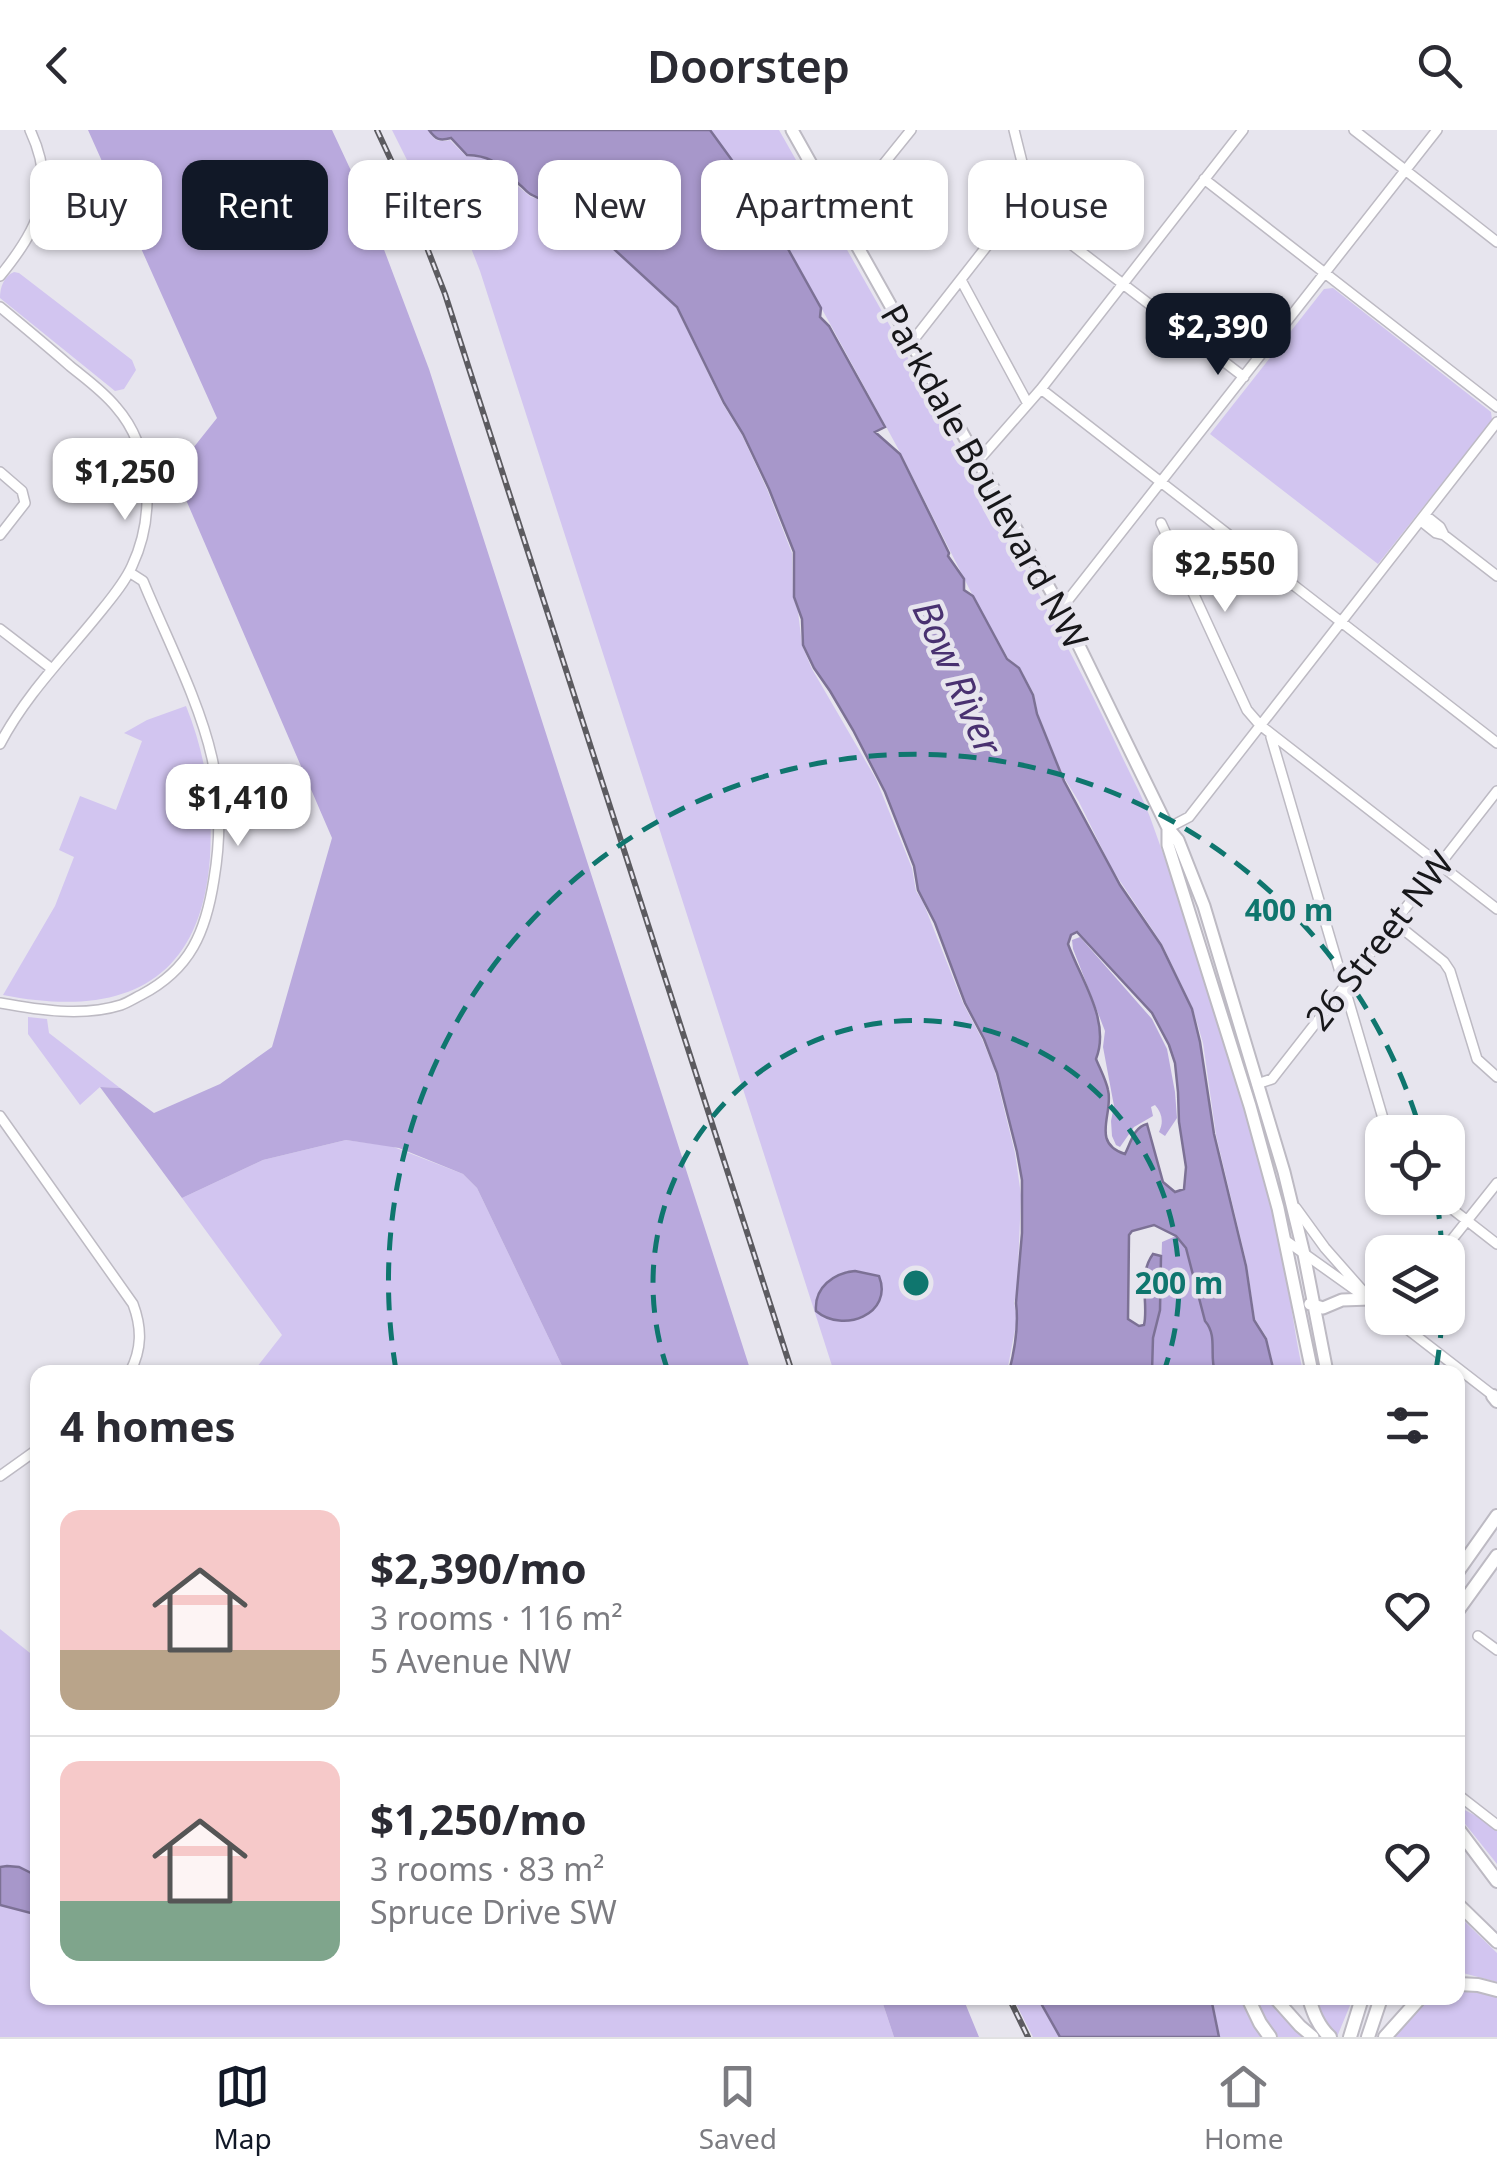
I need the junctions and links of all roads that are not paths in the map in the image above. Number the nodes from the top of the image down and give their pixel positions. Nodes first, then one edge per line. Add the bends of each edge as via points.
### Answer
1 (30, 130) edge
2 (792, 130) edge
3 (910, 130) edge
4 (1014, 130) edge
5 (1243, 130) edge
6 (1354, 130) edge
7 (1437, 130) edge
8 (808, 160) edge
9 (886, 160) edge
10 (1022, 160) edge
11 (1406, 171) junction
12 (1204, 180) junction
13 (1497, 242) edge
14 (858, 250) edge
15 (984, 250) edge
16 (1078, 250) edge
17 (1325, 274) junction
18 (0, 276) edge
19 (961, 280) junction
20 (1122, 284) junction
21 (0, 306) edge
22 (911, 343) junction
23 (1244, 377) junction
24 (1041, 389) junction
25 (1028, 404) junction
26 (1497, 407) edge
27 (1497, 422) edge
28 (978, 461) junction
29 (0, 472) edge
30 (1161, 482) junction
31 (1423, 518) junction
32 (1161, 524) dead end
33 (0, 535) edge
34 (129, 572) junction
35 (1497, 576) edge
36 (1061, 609) junction
37 (1341, 622) junction
38 (0, 629) edge
39 (52, 669) junction
40 (1260, 724) junction
41 (1270, 734) junction
42 (1497, 743) edge
43 (0, 744) edge
44 (1497, 791) edge
45 (1168, 828) junction
46 (1440, 864) junction
47 (1497, 908) edge
48 (1394, 922) junction
49 (1344, 986) junction
50 (0, 1003) edge
51 (1497, 1077) edge
52 (1257, 1084) junction
53 (1383, 1115) edge
54 (0, 1116) edge
55 (1497, 1183) edge
56 (1292, 1200) junction
57 (1460, 1215) edge
58 (1468, 1221) junction
59 (1456, 1235) edge
60 (1285, 1240) junction
61 (1497, 1244) edge
62 (1304, 1254) junction
63 (1296, 1292) junction
64 (1365, 1293) edge
65 (1365, 1296) edge
66 (1365, 1299) edge
67 (1331, 1305) junction
68 (1314, 1306) junction
69 (1319, 1331) junction
70 (1415, 1335) edge
71 (133, 1365) edge
72 (1311, 1365) edge
73 (1326, 1365) edge
74 (1453, 1365) edge
75 (1465, 1375) edge
76 (1496, 1399) edge
77 (30, 1455) edge
78 (0, 1476) edge
79 (1497, 1516) edge
80 (1497, 1556) edge
81 (1465, 1561) edge
82 (1465, 1600) edge
83 (1478, 1636) dead end
84 (1497, 1650) edge
85 (1465, 1800) edge
86 (1497, 1825) edge
87 (1465, 1838) edge
88 (1497, 1881) edge
89 (1465, 1911) edge
90 (1497, 1942) edge
91 (1465, 1984) edge
92 (1497, 1990) edge
93 (1251, 2005) edge
94 (1282, 2005) edge
95 (1311, 2005) edge
96 (1360, 2005) edge
97 (1379, 2005) edge
98 (1414, 2005) edge
99 (1352, 2031) edge
100 (1368, 2036) edge
101 (1270, 2037) edge
102 (1313, 2037) edge
103 (1330, 2037) edge
104 (1384, 2037) edge

1 - 18 street via 43,173 41,205 32,232
2 - 8 main road, Parkdale Boulevard NW
3 - 9 street
4 - 10 street
5 - 12 street
6 - 11 street
7 - 11 street
11 - 13 street
11 - 17 street
12 - 17 street
12 - 20 street
14 - 22 main road, Parkdale Boulevard NW
15 - 19 street
16 - 20 street
17 - 23 street
17 - 26 street
19 - 22 street
19 - 25 street
20 - 23 street
20 - 24 street
21 - 34 street via 102,392 131,429 147,500
22 - 28 main road, Parkdale Boulevard NW
23 - 30 street
24 - 25 street
24 - 30 street
25 - 28 street
27 - 31 street
28 - 36 main road, Parkdale Boulevard NW
29 - 33 street via 24,497 23,508
30 - 36 street
30 - 37 street
31 - 35 street
31 - 37 street
32 - 40 street via 1247,710
34 - 39 street
34 - 50 street via 142,582 211,754 220,824 204,928 179,967 121,1005 78,1011
36 - 45 main road, Parkdale Boulevard NW
37 - 40 street
37 - 42 street
38 - 39 street
39 - 43 street
40 - 41 street
40 - 45 street via 1189,817
41 - 46 street
41 - 49 street
44 - 46 street, 26 Street NW
45 - 52 main road, Parkdale Boulevard NW via 1194,878
45 - 60 main road, Parkdale Boulevard NW
46 - 47 street
46 - 48 street, 26 Street NW
48 - 49 street, 26 Street NW
48 - 51 street via 1450,971 1476,1059
49 - 52 street, 26 Street NW via 1272,1079
49 - 53 street
52 - 56 main road, Parkdale Boulevard NW
54 - 71 street via 133,1304 140,1340
55 - 58 street
56 - 62 main road, Parkdale Boulevard NW
56 - 64 street
57 - 58 street
58 - 59 street
58 - 61 street
60 - 62 street
60 - 63 main road, Parkdale Boulevard NW
62 - 65 street
62 - 68 main road, Parkdale Boulevard NW
63 - 68 main road
63 - 72 main road, Parkdale Boulevard NW
66 - 67 main road
67 - 68 main road
67 - 69 main road
68 - 69 main road, Parkdale Boulevard NW
69 - 73 main road, Parkdale Boulevard NW
70 - 74 street
75 - 76 street
77 - 78 street
79 - 81 highway
80 - 82 highway
83 - 84 street
85 - 86 street
87 - 88 highway
89 - 90 main road
91 - 92 highway
93 - 101 highway
94 - 102 main road
95 - 103 highway
96 - 99 highway
97 - 100 highway
98 - 104 highway

